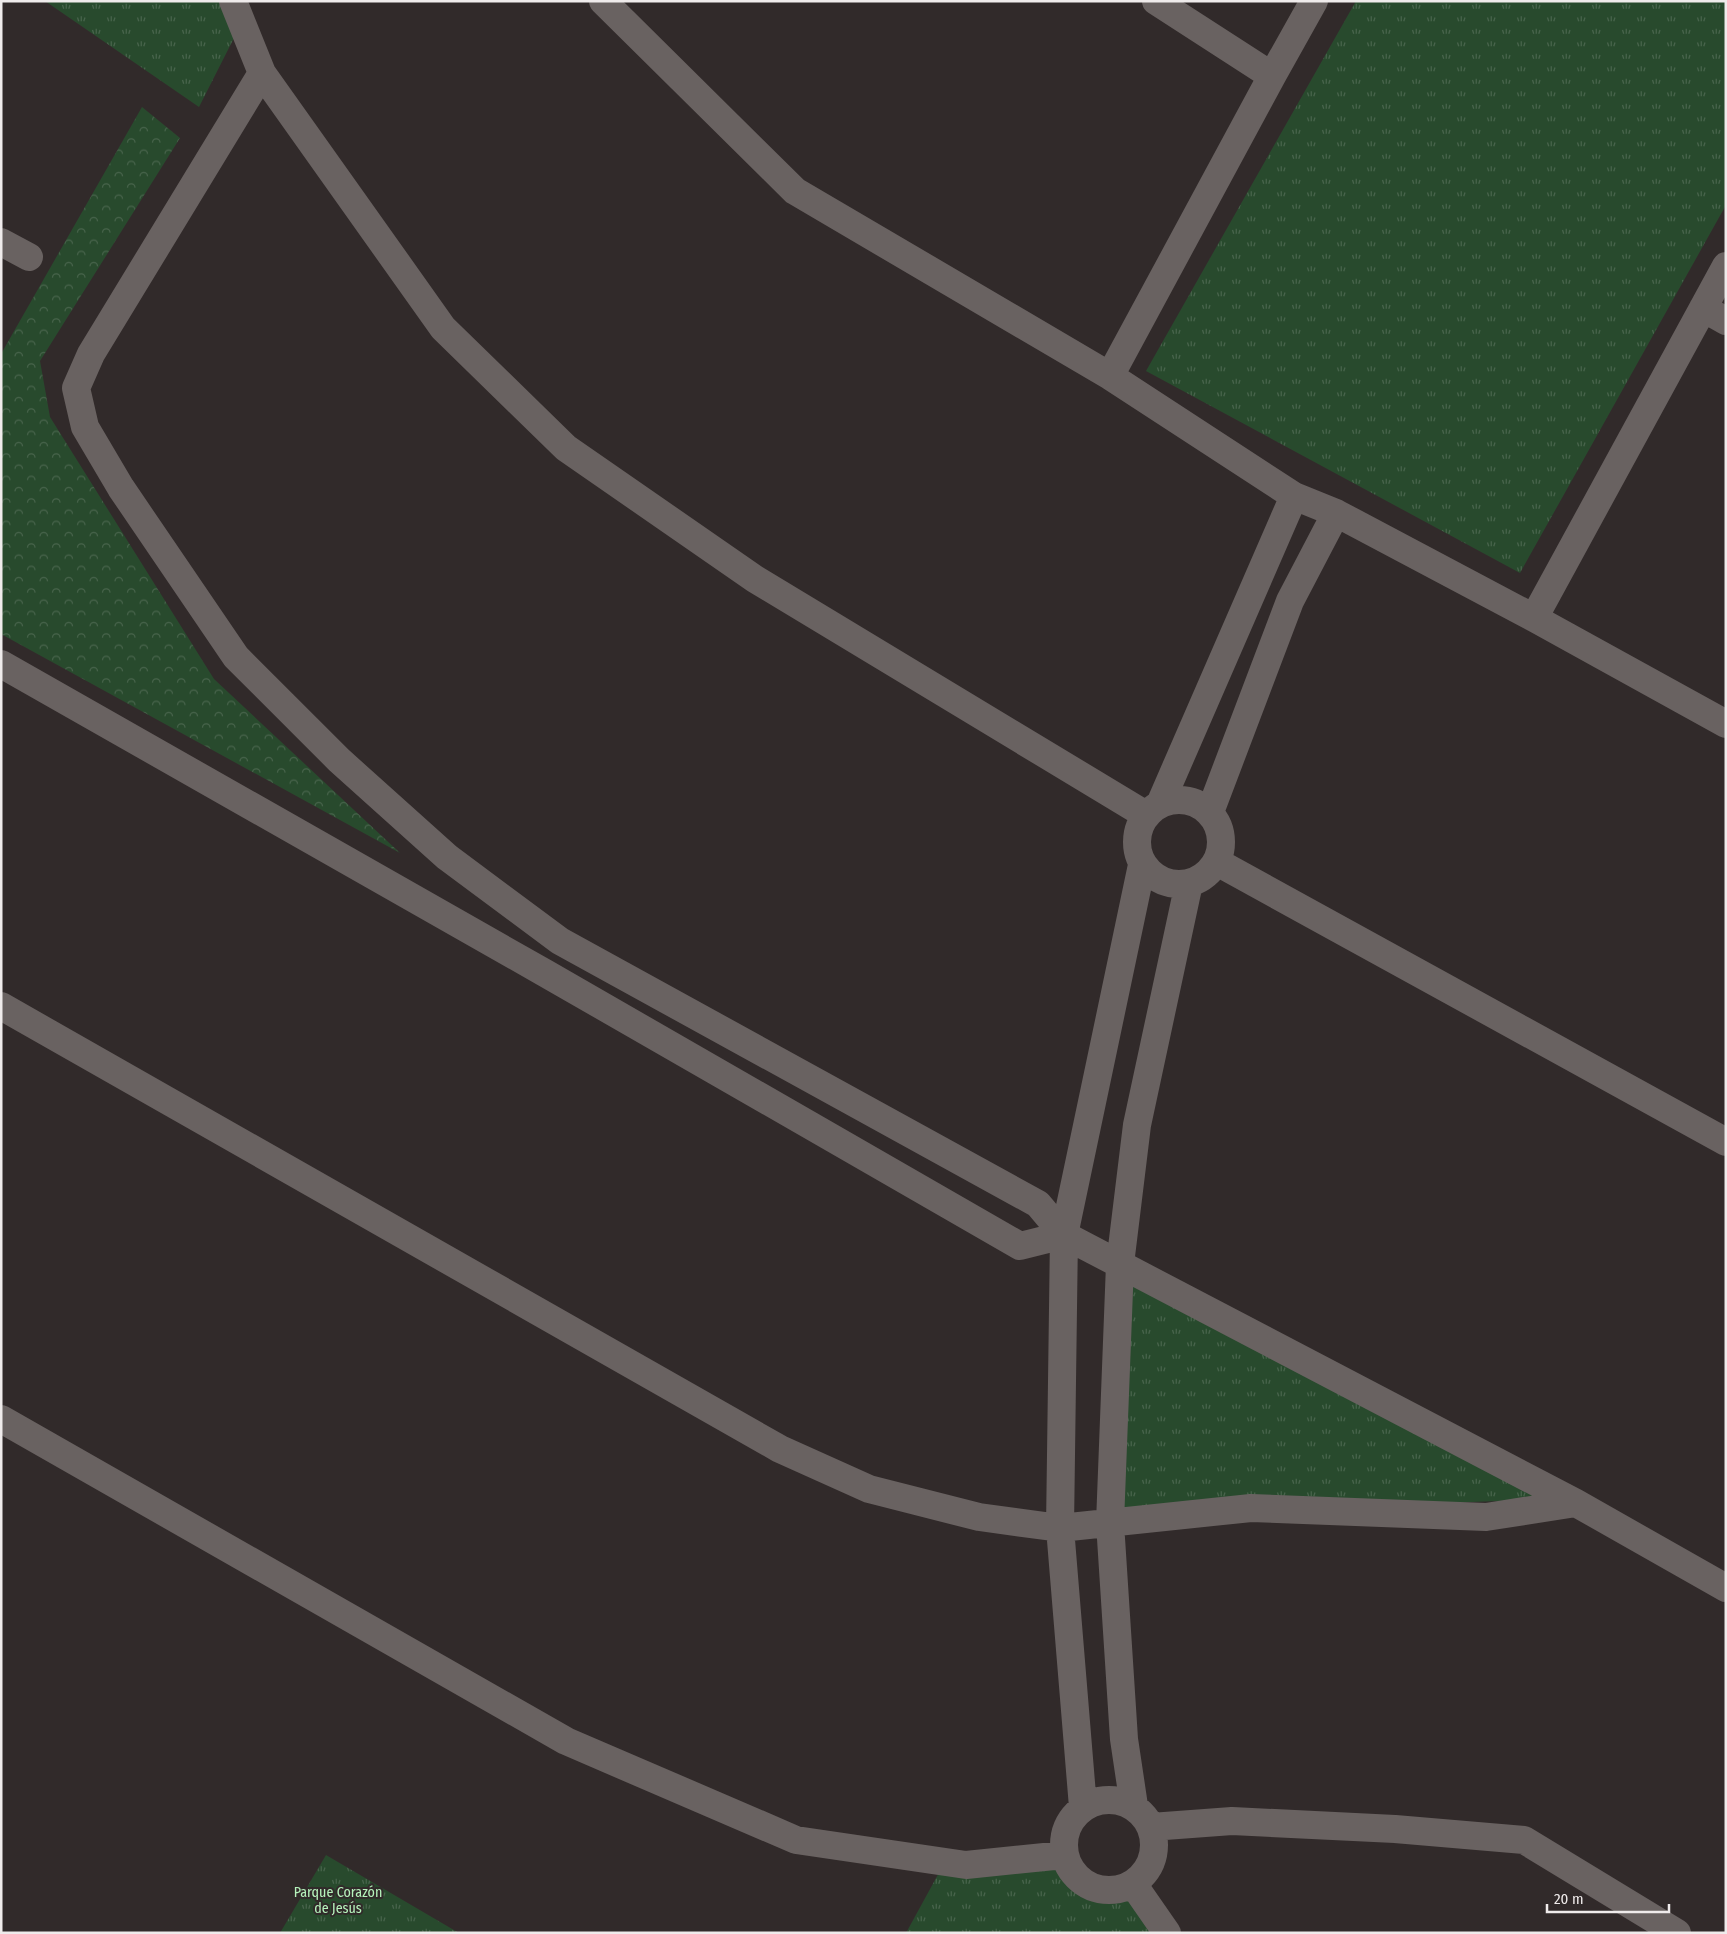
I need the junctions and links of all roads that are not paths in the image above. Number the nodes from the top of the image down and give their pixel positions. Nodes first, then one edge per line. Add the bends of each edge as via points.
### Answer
1 (233, 1) edge
2 (603, 1) edge
3 (1156, 1) edge
4 (1314, 1) edge
5 (262, 74) junction
6 (1272, 76) junction
7 (1, 242) edge
8 (29, 257) dead end
9 (1726, 266) edge
10 (1714, 314) edge
11 (1110, 376) junction
12 (1294, 496) junction
13 (1336, 513) junction
14 (1534, 618) junction
15 (1, 664) edge
16 (1726, 724) edge
17 (1153, 810) junction
18 (1210, 812) junction
19 (1217, 862) junction
20 (1142, 865) junction
21 (1189, 884) junction
22 (560, 941) junction
23 (545, 972) junction
24 (1, 1006) edge
25 (1726, 1142) edge
26 (1064, 1235) junction
27 (1120, 1264) junction
28 (1, 1419) edge
29 (1576, 1503) junction
30 (1110, 1523) junction
31 (1060, 1528) junction
32 (1726, 1588) edge
33 (1134, 1806) junction
34 (1083, 1807) junction
35 (1151, 1827) junction
36 (1064, 1855) junction
37 (1133, 1884) junction
38 (1166, 1933) edge
39 (1677, 1933) edge

1 - 5 street
2 - 11 street via 794,191
3 - 6 street
4 - 6 street
5 - 17 street via 443,328 566,448 755,579
5 - 22 street via 91,354 76,388 85,427 121,488 236,657 339,760 447,857
6 - 11 street
7 - 8 street
9 - 10 street
10 - 14 street
11 - 12 street
12 - 13 street
12 - 17 street
13 - 14 street
13 - 18 street via 1290,601
14 - 16 street
15 - 23 street
17 - 18 street via 1178,800 1195,802
17 - 20 street via 1138,831 1137,848
18 - 19 street via 1219,827 1222,845
19 - 21 street via 1206,876
19 - 25 street
20 - 21 street via 1155,878 1172,884
20 - 26 street
21 - 27 street via 1136,1125
22 - 23 street
22 - 26 street via 1038,1204
23 - 26 street via 1020,1246
24 - 31 street via 780,1449 869,1489 979,1517
26 - 27 street
26 - 31 street
27 - 29 street
27 - 30 street
28 - 36 street via 566,1741 796,1840 966,1864
29 - 30 street via 1486,1516 1252,1508
29 - 32 street
30 - 31 street
30 - 33 street via 1124,1739
31 - 34 street
33 - 34 street via 1108,1799
33 - 35 street
34 - 36 street via 1070,1820 1064,1837
35 - 37 street via 1155,1843 1152,1858
35 - 39 street via 1232,1821 1395,1829 1524,1840
36 - 37 street via 1074,1874 1091,1887 1112,1890
37 - 38 street

